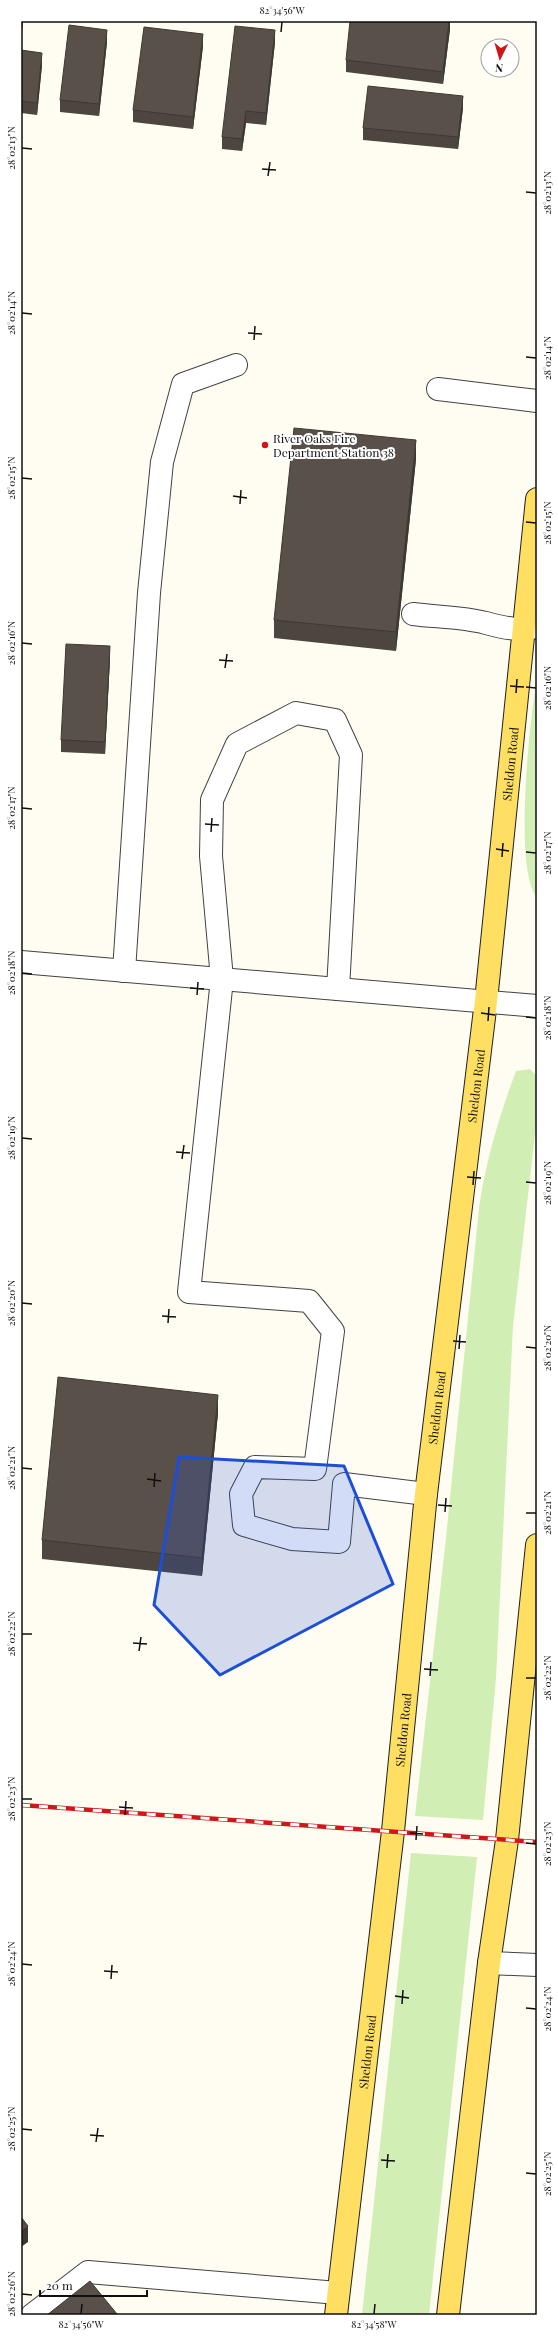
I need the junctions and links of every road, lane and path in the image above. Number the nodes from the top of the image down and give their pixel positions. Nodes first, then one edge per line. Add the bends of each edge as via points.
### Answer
1 (236, 365) dead end
2 (438, 389) dead end
3 (537, 401) edge
4 (537, 499) edge
5 (412, 614) dead end
6 (530, 629) edge
7 (21, 962) edge
8 (124, 971) junction
9 (222, 979) junction
10 (338, 989) junction
11 (486, 1001) junction
12 (537, 1006) edge
13 (315, 1469) junction
14 (344, 1484) junction
15 (426, 1494) junction
16 (537, 1545) edge
17 (489, 1963) junction
18 (537, 1965) edge
19 (338, 2293) junction
20 (32, 2315) edge
21 (336, 2315) edge
22 (448, 2315) edge

1 - 8 lane via 183,384 162,462 149,593
2 - 3 lane
4 - 6 main road, Sheldon Road
5 - 6 lane
6 - 11 main road, Sheldon Road
7 - 8 lane
8 - 9 lane
9 - 10 lane
9 - 10 lane via 211,856 212,800 237,744 296,713 335,720 351,755
9 - 13 lane via 189,1292 309,1301 333,1331
10 - 11 lane
11 - 12 lane
11 - 15 main road, Sheldon Road
13 - 14 lane
13 - 14 lane via 255,1467 241,1494 244,1525 292,1539 339,1542
14 - 15 lane
15 - 19 main road, Sheldon Road via 393,1831
16 - 17 main road via 507,1840
17 - 18 lane
17 - 22 main road
19 - 20 lane via 88,2272
19 - 21 main road, Sheldon Road

